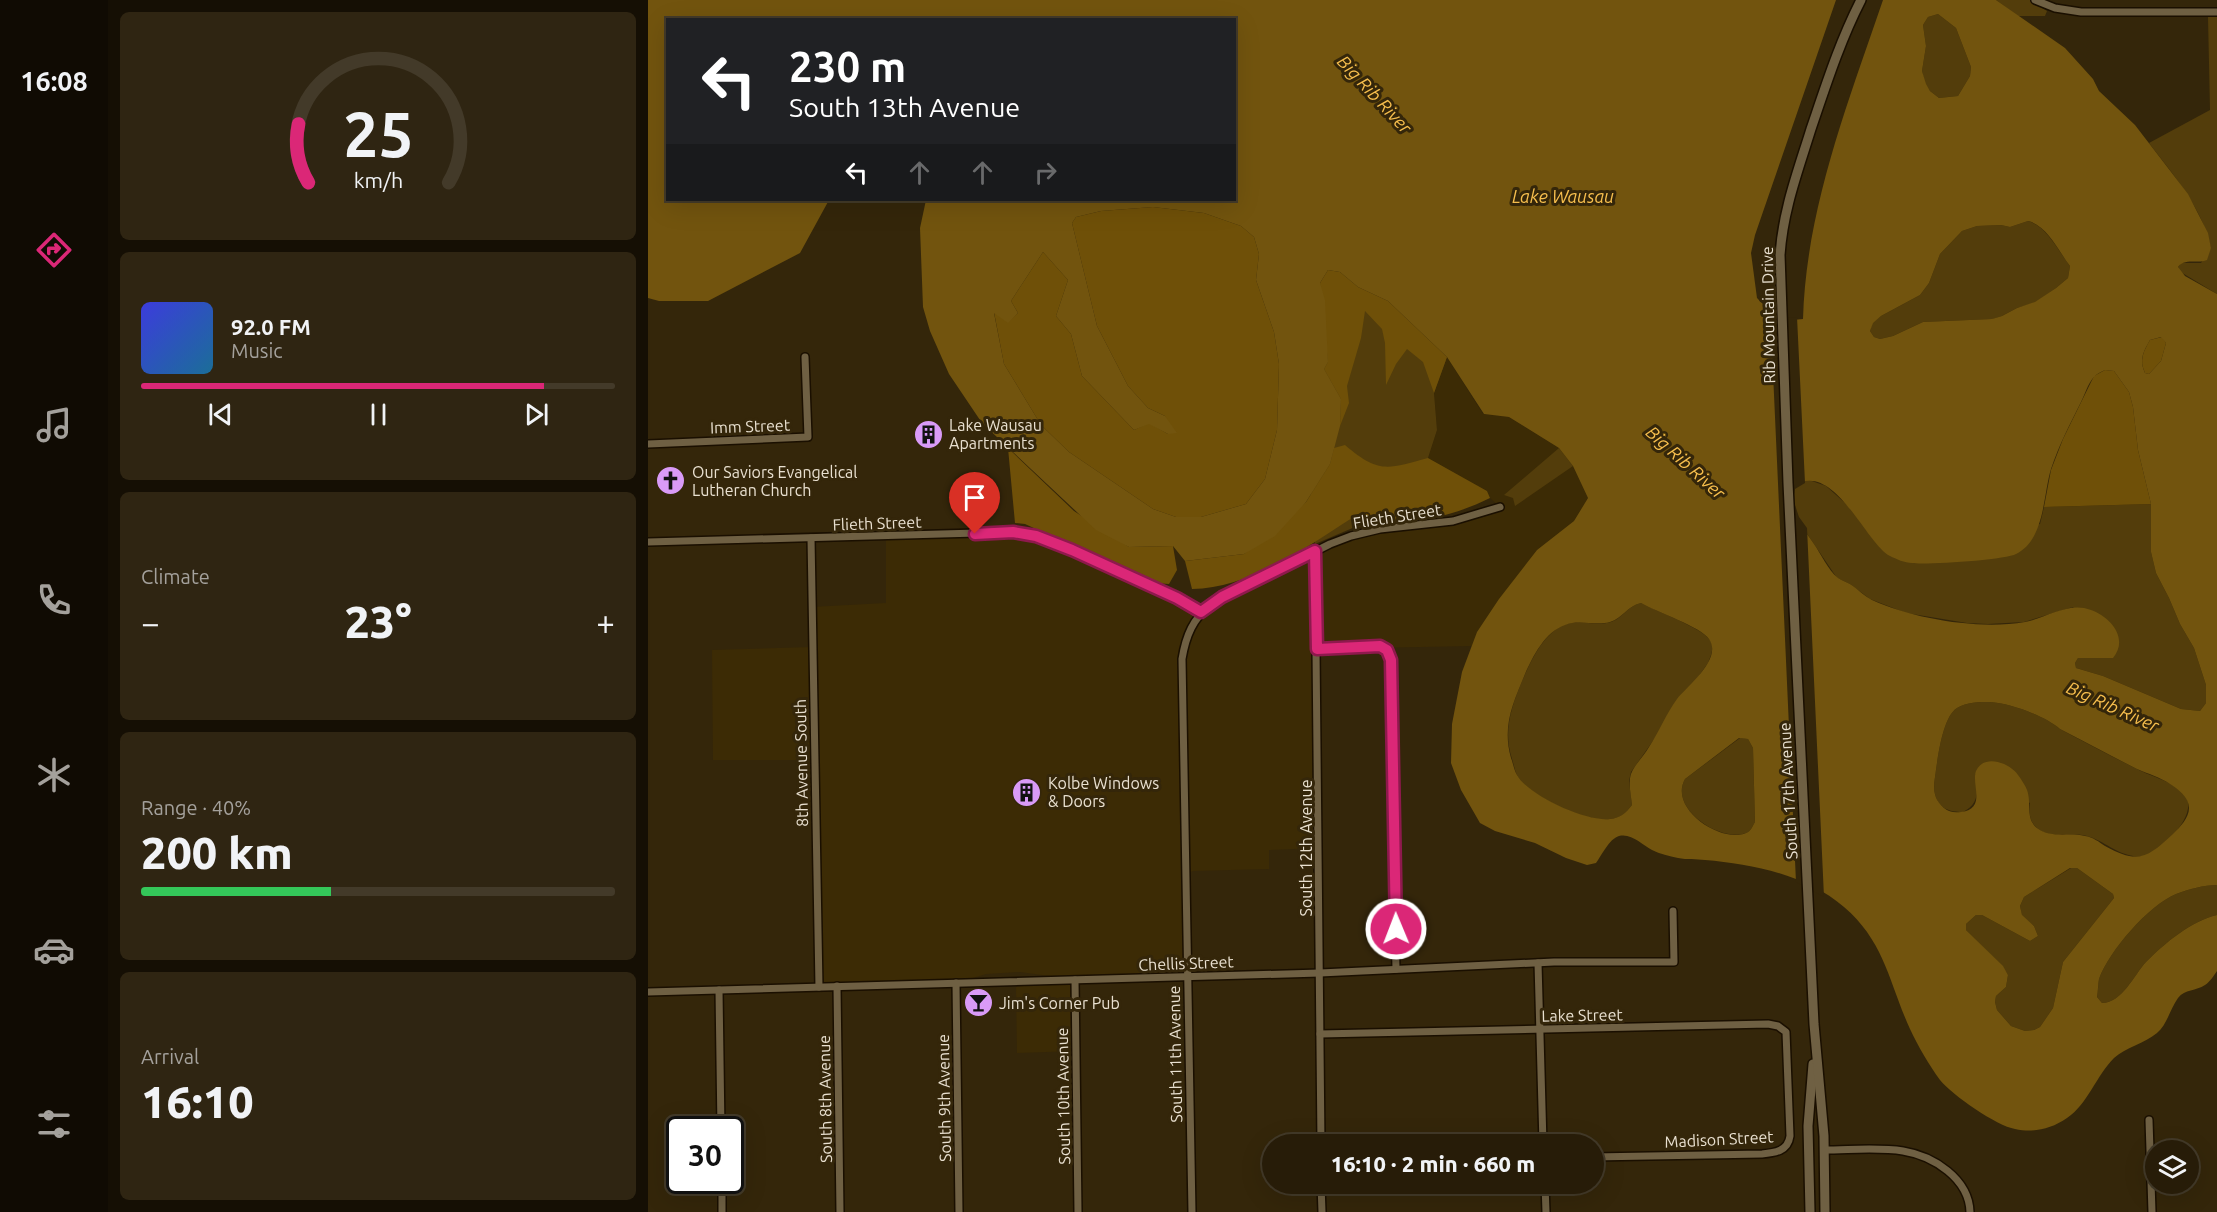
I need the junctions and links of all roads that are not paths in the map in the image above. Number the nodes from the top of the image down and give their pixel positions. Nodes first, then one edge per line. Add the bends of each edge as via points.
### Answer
1 (1853, 0) edge
2 (1861, 0) edge
3 (2035, 0) edge
4 (2217, 12) edge
5 (1848, 25) junction
6 (805, 357) dead end
7 (648, 444) edge
8 (1500, 507) dead end
9 (811, 538) junction
10 (648, 542) edge
11 (1791, 542) joint
12 (1315, 551) junction
13 (1201, 612) junction
14 (1317, 649) junction
15 (1673, 911) dead end
16 (1538, 963) junction
17 (1396, 969) junction
18 (1320, 973) junction
19 (1188, 976) junction
20 (1075, 980) junction
21 (956, 983) junction
22 (837, 986) junction
23 (819, 987) junction
24 (719, 990) junction
25 (648, 992) edge
26 (1540, 1029) junction
27 (1320, 1034) junction
28 (1815, 1038) junction
29 (1788, 1089) joint
30 (721, 1116) edge
31 (2149, 1120) dead end
32 (1321, 1134) edge
33 (1543, 1134) edge
34 (1824, 1150) junction
35 (1604, 1157) edge
36 (722, 1194) edge
37 (1321, 1194) edge
38 (1545, 1194) edge
39 (722, 1212) edge
40 (840, 1212) edge
41 (959, 1212) edge
42 (1078, 1212) edge
43 (1192, 1212) edge
44 (1322, 1212) edge
45 (1546, 1212) edge
46 (1810, 1212) edge
47 (1825, 1212) edge
48 (1970, 1212) edge
49 (2152, 1212) edge

1 - 5 main road, Rib Mountain Drive
2 - 5 main road, Rib Mountain Drive
3 - 4 street via 2081,12
5 - 11 main road, Rib Mountain Drive via 1788,200 1780,255
6 - 7 street, Imm Street via 808,438
8 - 12 street, Flieth Street via 1453,521 1366,532
9 - 10 street, Flieth Street
9 - 13 street, Flieth Street via 1013,532 1036,536
9 - 23 street, 8th Avenue South
11 - 28 main road, South 17th Avenue
12 - 13 street, Flieth Street via 1222,597
12 - 14 street, South 12th Avenue
13 - 19 street, South 11th Avenue via 1190,629 1182,659
14 - 17 street via 1375,646 1389,654
14 - 18 street, South 12th Avenue
15 - 16 street, Chellis Street via 1674,962
16 - 17 street, Chellis Street
16 - 26 street
17 - 18 street, Chellis Street
18 - 19 street, Chellis Street
18 - 27 street, South 12th Avenue
19 - 20 street, Chellis Street
19 - 43 street, South 11th Avenue
20 - 21 street, Chellis Street
20 - 42 street, South 10th Avenue
21 - 22 street, Chellis Street
21 - 41 street, South 9th Avenue
22 - 23 street, Chellis Street
22 - 40 street, South 8th Avenue
23 - 24 street, Chellis Street
24 - 25 street, Chellis Street
24 - 30 street
26 - 27 street, Lake Street
26 - 29 street, Lake Street via 1776,1025 1786,1035
26 - 33 street
27 - 32 street, South 12th Avenue
28 - 34 main road, South 17th Avenue
28 - 46 main road, South 17th Avenue via 1808,1126
29 - 35 street, Madison Street via 1790,1141 1776,1152
31 - 49 street
34 - 47 main road, South 17th Avenue
34 - 48 street via 1904,1151 1949,1172 1966,1193
36 - 39 street
37 - 44 street
38 - 45 street

